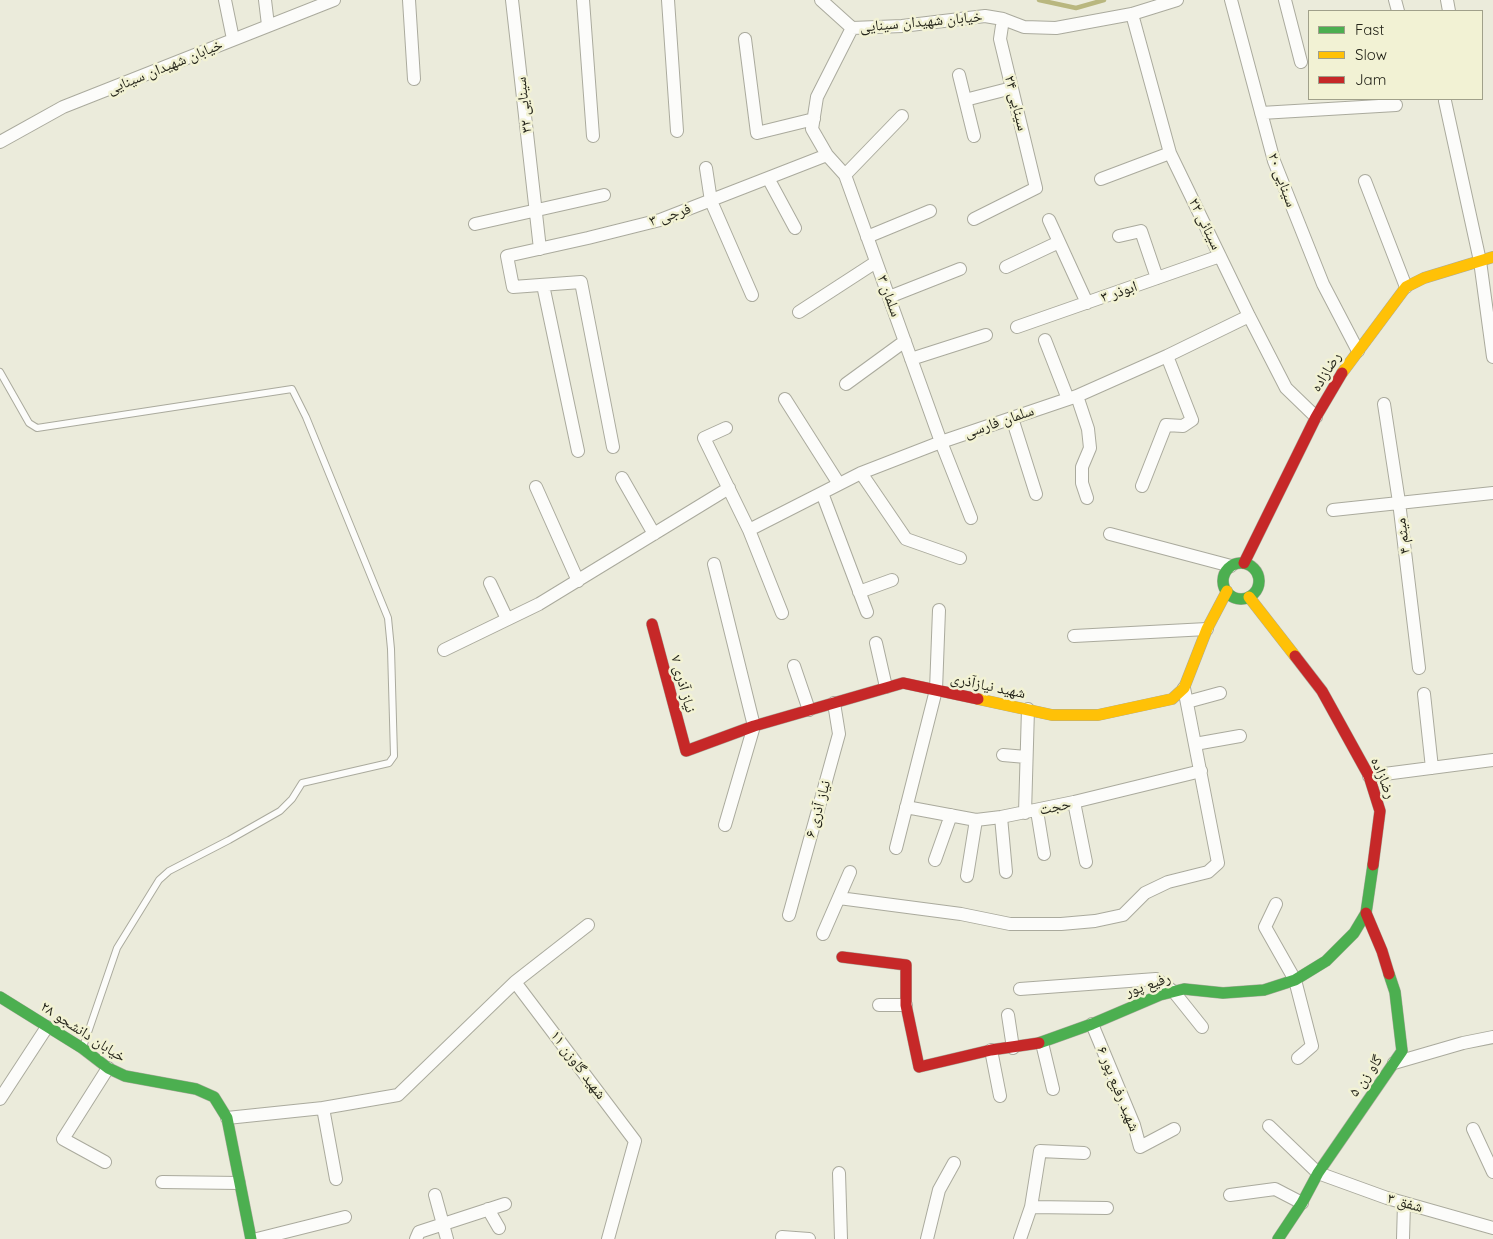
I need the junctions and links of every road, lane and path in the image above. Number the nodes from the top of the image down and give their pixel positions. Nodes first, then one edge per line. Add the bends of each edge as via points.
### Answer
1 (225, 0) edge
2 (265, 0) edge
3 (334, 0) edge
4 (409, 0) edge
5 (512, 0) edge
6 (583, 0) edge
7 (668, 0) edge
8 (821, 0) edge
9 (1177, 0) edge
10 (1231, 0) edge
11 (1285, 0) edge
12 (1132, 14) junction
13 (1003, 18) junction
14 (268, 25) junction
15 (852, 28) junction
16 (746, 39) dead end
17 (233, 40) junction
18 (1301, 62) dead end
19 (959, 75) dead end
20 (414, 79) dead end
21 (1012, 88) junction
22 (965, 100) junction
23 (1445, 101) dead end
24 (1396, 105) dead end
25 (1261, 113) junction
26 (902, 116) dead end
27 (814, 119) junction
28 (676, 131) dead end
29 (592, 136) dead end
30 (974, 136) dead end
31 (0, 142) edge
32 (1170, 153) junction
33 (827, 155) junction
34 (706, 168) dead end
35 (845, 174) junction
36 (768, 178) junction
37 (1102, 179) dead end
38 (1365, 181) dead end
39 (604, 195) dead end
40 (711, 201) junction
41 (536, 209) junction
42 (930, 211) dead end
43 (974, 219) dead end
44 (1049, 220) dead end
45 (475, 224) dead end
46 (795, 228) dead end
47 (1119, 236) dead end
48 (867, 237) junction
49 (1059, 242) junction
50 (540, 249) junction
51 (1220, 256) junction
52 (1493, 257) edge
53 (1480, 261) junction
54 (876, 262) junction
55 (1006, 267) dead end
56 (960, 268) dead end
57 (1157, 278) junction
58 (543, 285) junction
59 (1406, 287) junction
60 (752, 295) dead end
61 (889, 297) junction
62 (1086, 303) junction
63 (799, 312) dead end
64 (1249, 316) junction
65 (1017, 327) dead end
66 (986, 335) dead end
67 (1045, 340) dead end
68 (905, 341) junction
69 (1358, 351) junction
70 (1168, 356) junction
71 (1493, 356) edge
72 (911, 359) junction
73 (0, 372) edge
74 (846, 384) dead end
75 (1072, 398) junction
76 (785, 399) dead end
77 (1384, 404) dead end
78 (1316, 417) junction
79 (1012, 418) junction
80 (726, 428) dead end
81 (941, 442) junction
82 (613, 447) dead end
83 (578, 452) dead end
84 (861, 473) junction
85 (622, 478) dead end
86 (840, 484) junction
87 (1142, 486) dead end
88 (536, 487) dead end
89 (729, 488) junction
90 (822, 493) junction
91 (1493, 493) edge
92 (1036, 494) dead end
93 (1087, 498) dead end
94 (1399, 502) junction
95 (1334, 510) dead end
96 (971, 518) dead end
97 (749, 530) junction
98 (654, 534) junction
99 (1110, 534) dead end
100 (960, 558) dead end
101 (1244, 563) junction
102 (714, 564) dead end
103 (1231, 566) junction
104 (892, 580) dead end
105 (578, 581) junction
106 (490, 583) dead end
107 (1227, 591) junction
108 (859, 592) junction
109 (1249, 597) junction
110 (939, 610) dead end
111 (867, 612) dead end
112 (782, 613) dead end
113 (507, 619) junction
114 (652, 624) dead end
115 (1207, 629) junction
116 (1074, 636) dead end
117 (876, 643) dead end
118 (444, 650) dead end
119 (794, 666) dead end
120 (1420, 668) dead end
121 (886, 687) junction
122 (1184, 688) junction
123 (936, 690) junction
124 (1220, 693) dead end
125 (1424, 694) dead end
126 (1187, 702) junction
127 (834, 703) junction
128 (1028, 709) junction
129 (809, 710) junction
130 (754, 726) junction
131 (1240, 736) dead end
132 (1195, 744) junction
133 (686, 751) joint
134 (1003, 755) dead end
135 (1026, 757) junction
136 (1493, 760) edge
137 (1432, 768) junction
138 (1201, 771) junction
139 (1369, 776) junction
140 (1074, 802) junction
141 (906, 807) junction
142 (1031, 812) junction
143 (951, 815) junction
144 (1000, 818) junction
145 (976, 820) junction
146 (725, 826) dead end
147 (896, 848) dead end
148 (1044, 854) dead end
149 (935, 860) dead end
150 (1086, 862) dead end
151 (850, 872) dead end
152 (1006, 872) dead end
153 (967, 876) dead end
154 (839, 898) junction
155 (1276, 904) dead end
156 (1366, 913) junction
157 (789, 915) dead end
158 (588, 925) dead end
159 (824, 934) dead end
160 (842, 957) dead end
161 (1295, 980) junction
162 (515, 982) junction
163 (1020, 989) dead end
164 (1174, 992) junction
165 (0, 997) edge
166 (879, 1004) dead end
167 (906, 1005) junction
168 (1008, 1015) dead end
169 (1092, 1024) junction
170 (48, 1027) junction
171 (1202, 1027) dead end
172 (1493, 1037) edge
173 (1042, 1043) junction
174 (82, 1048) junction
175 (1013, 1048) junction
176 (991, 1050) junction
177 (1298, 1058) dead end
178 (1394, 1063) junction
179 (108, 1068) junction
180 (1053, 1089) dead end
181 (1000, 1096) dead end
182 (0, 1099) edge
183 (323, 1108) junction
184 (227, 1118) junction
185 (1269, 1126) dead end
186 (1473, 1129) dead end
187 (1174, 1130) dead end
188 (1084, 1153) dead end
189 (105, 1162) dead end
190 (954, 1163) dead end
191 (1493, 1172) edge
192 (839, 1173) dead end
193 (1318, 1173) junction
194 (336, 1179) dead end
195 (162, 1182) dead end
196 (239, 1183) junction
197 (434, 1195) dead end
198 (1230, 1195) dead end
199 (1302, 1203) junction
200 (1404, 1203) junction
201 (505, 1204) dead end
202 (1031, 1207) junction
203 (1107, 1208) dead end
204 (488, 1209) junction
205 (345, 1217) dead end
206 (443, 1224) junction
207 (1492, 1226) edge
208 (499, 1228) dead end
209 (782, 1237) dead end
210 (251, 1239) edge
211 (257, 1239) edge
212 (416, 1239) edge
213 (448, 1239) edge
214 (608, 1239) edge
215 (809, 1239) edge
216 (841, 1239) edge
217 (928, 1239) edge
218 (1021, 1239) edge
219 (1278, 1239) edge
220 (1403, 1239) edge

1 - 17 street
2 - 14 street
3 - 14 street, خیابان شهیدان سینایی
4 - 20 street
5 - 41 street, سینایی ۳۲
6 - 29 street
7 - 28 street
8 - 15 street, خیابان شهیدان سینایی
9 - 12 street, خیابان شهیدان سینایی
10 - 25 street, سینایی ۲۰
11 - 18 street
12 - 13 street, خیابان شهیدان سینایی via 1056,28 1024,27
12 - 32 street, سینائی ۲۲
13 - 15 street, خیابان شهیدان سینایی via 985,16 902,26
13 - 21 street, سینایی ۲۴ via 1000,40
14 - 17 street, خیابان شهیدان سینایی
15 - 27 street via 817,97
16 - 27 street via 757,133
17 - 31 street, خیابان شهیدان سینایی via 64,107
19 - 22 street
21 - 22 street
21 - 43 street, سینایی ۲۴ via 1036,188
22 - 30 street
23 - 53 street
24 - 25 street
25 - 69 street, سینایی ۲۰ via 1274,161 1308,248
26 - 35 street
27 - 33 street, سلمان ۳ via 812,129
32 - 37 street
32 - 51 street, سینائی ۲۲
33 - 35 street, سلمان ۳
33 - 36 street, فرجی ۳
34 - 40 street
35 - 48 street, سلمان ۳
36 - 40 street, فرجی ۳
36 - 46 street
38 - 59 street
39 - 41 street
40 - 50 street, فرجی ۳ via 660,220
40 - 60 street
41 - 45 street
41 - 50 street, سینایی ۳۲
42 - 48 street
44 - 49 street
47 - 57 street via 1141,231
48 - 54 street, سلمان ۳
49 - 55 street
49 - 62 street
50 - 58 street, فرجی ۳ via 507,256 513,287
51 - 57 street, ابوذر ۳
51 - 64 street, سینائی ۲۲
52 - 53 street, رضازاده
53 - 59 street, رضازاده via 1424,278
53 - 71 street
54 - 61 street, سلمان ۳
54 - 63 street
56 - 61 street
57 - 62 street, ابوذر ۳
58 - 82 street via 581,282
58 - 83 street
59 - 69 street, رضازاده
61 - 68 street, سلمان ۳
62 - 65 street, ابوذر ۳
64 - 70 street, سلمان فارسی
64 - 78 street, سینائی ۲۲ via 1286,388
66 - 72 street
67 - 75 street
68 - 72 street, سلمان ۳
68 - 74 street
69 - 78 street, رضازاده
70 - 75 street, سلمان فارسی
70 - 87 street via 1192,420 1183,426 1166,425
72 - 81 street, سلمان ۳
73 - 174 lane via 29,423 38,428 292,389 388,618 394,756 389,763 302,783 280,811 169,871 159,880 117,948
75 - 79 street, سلمان فارسی
75 - 93 street via 1088,429 1090,448 1082,468
76 - 86 street
77 - 94 street, میثم ۴
78 - 101 street, رضازاده
79 - 81 street, سلمان فارسی
79 - 92 street
80 - 89 street via 704,438
81 - 84 street, سلمان فارسی
81 - 96 street, سلمان ۳
84 - 86 street, سلمان فارسی
84 - 100 street via 906,539
85 - 98 street
86 - 90 street, سلمان فارسی
88 - 105 street
89 - 97 street
89 - 98 street
90 - 97 street, سلمان فارسی
90 - 108 street
91 - 94 street
94 - 95 street
94 - 120 street, میثم ۴
97 - 112 street
98 - 105 street
99 - 103 street
101 - 103 street
101 - 109 street via 1256,571 1259,578 1255,592
102 - 130 street
103 - 107 street via 1223,578
104 - 108 street
105 - 113 street
106 - 113 street
107 - 109 street via 1237,598
107 - 115 street
108 - 111 street
109 - 139 street, رضازاده via 1322,691
110 - 123 street
113 - 118 street
114 - 133 street, نیاز آذری ۷
115 - 116 street
115 - 122 street
117 - 121 street
119 - 129 street
121 - 123 street, شهید نیازآذری via 903,683
121 - 127 street, شهید نیازآذری
122 - 126 street
122 - 128 street, شهید نیازآذری via 1172,699 1098,715 1052,714
123 - 128 street, شهید نیازآذری
123 - 141 street
124 - 126 street
125 - 137 street
126 - 132 street
127 - 129 street, شهید نیازآذری
127 - 157 street, نیاز آذری ۶ via 839,734
128 - 135 street
129 - 130 street, شهید نیازآذری
130 - 133 street, شهید نیازآذری
130 - 146 street
131 - 132 street
132 - 138 street
134 - 135 street
135 - 142 street
136 - 137 street
137 - 139 street
138 - 140 street, حجت
138 - 154 street via 1218,863 1208,872 1168,882 1145,893 1123,915 1096,922 1010,924 961,914
139 - 156 street, رضازاده via 1380,811
140 - 142 street, حجت
140 - 150 street
141 - 143 street, حجت
141 - 147 street
142 - 144 street, حجت
142 - 148 street
143 - 145 street, حجت
143 - 149 street
144 - 145 street, حجت
144 - 152 street
145 - 153 street
151 - 154 street
154 - 159 street
155 - 161 street via 1265,927
156 - 161 street, رفیع پور via 1354,933 1326,961
156 - 178 street, گاو زن ۵ via 1382,950 1394,992 1402,1051
158 - 162 street
160 - 167 street via 906,965
161 - 164 street, رفیع پور via 1264,990 1223,993 1184,989
161 - 177 street via 1312,1046
162 - 183 street via 398,1095
162 - 214 street, شهید گاوزن ۱۱ via 635,1141
163 - 164 street via 1156,979
164 - 169 street, رفیع پور
164 - 171 street
165 - 170 street, خیابان دانشجو ۲۸
166 - 167 street
167 - 176 street, رفیع پور via 919,1067
168 - 175 street
169 - 173 street, رفیع پور
169 - 187 street, شهید رفیع پور ۶ via 1140,1147
170 - 174 street, خیابان دانشجو ۲۸
170 - 182 street
172 - 178 street
173 - 175 street, رفیع پور
173 - 180 street
174 - 179 street, خیابان دانشجو ۲۸
175 - 176 street, رفیع پور
176 - 181 street
178 - 193 street, گاو زن ۵
179 - 184 street, خیابان دانشجو ۲۸ via 125,1076 196,1089 214,1097
179 - 189 street via 63,1138
183 - 184 street
183 - 194 street
184 - 196 street, خیابان دانشجو ۲۸
185 - 193 street
186 - 191 street
188 - 202 street via 1040,1151
190 - 217 street via 938,1190
192 - 216 street
193 - 199 street, گاو زن ۵
193 - 200 street, شفق ۳
195 - 196 street
196 - 210 street, خیابان دانشجو ۲۸
197 - 206 street
198 - 199 street via 1275,1189
199 - 219 street, گاو زن ۵
200 - 207 street, شفق ۳
200 - 220 street
201 - 204 street
202 - 203 street
202 - 218 street
204 - 206 street
204 - 208 street
205 - 211 street
206 - 212 street via 419,1232
206 - 213 street
209 - 215 street

